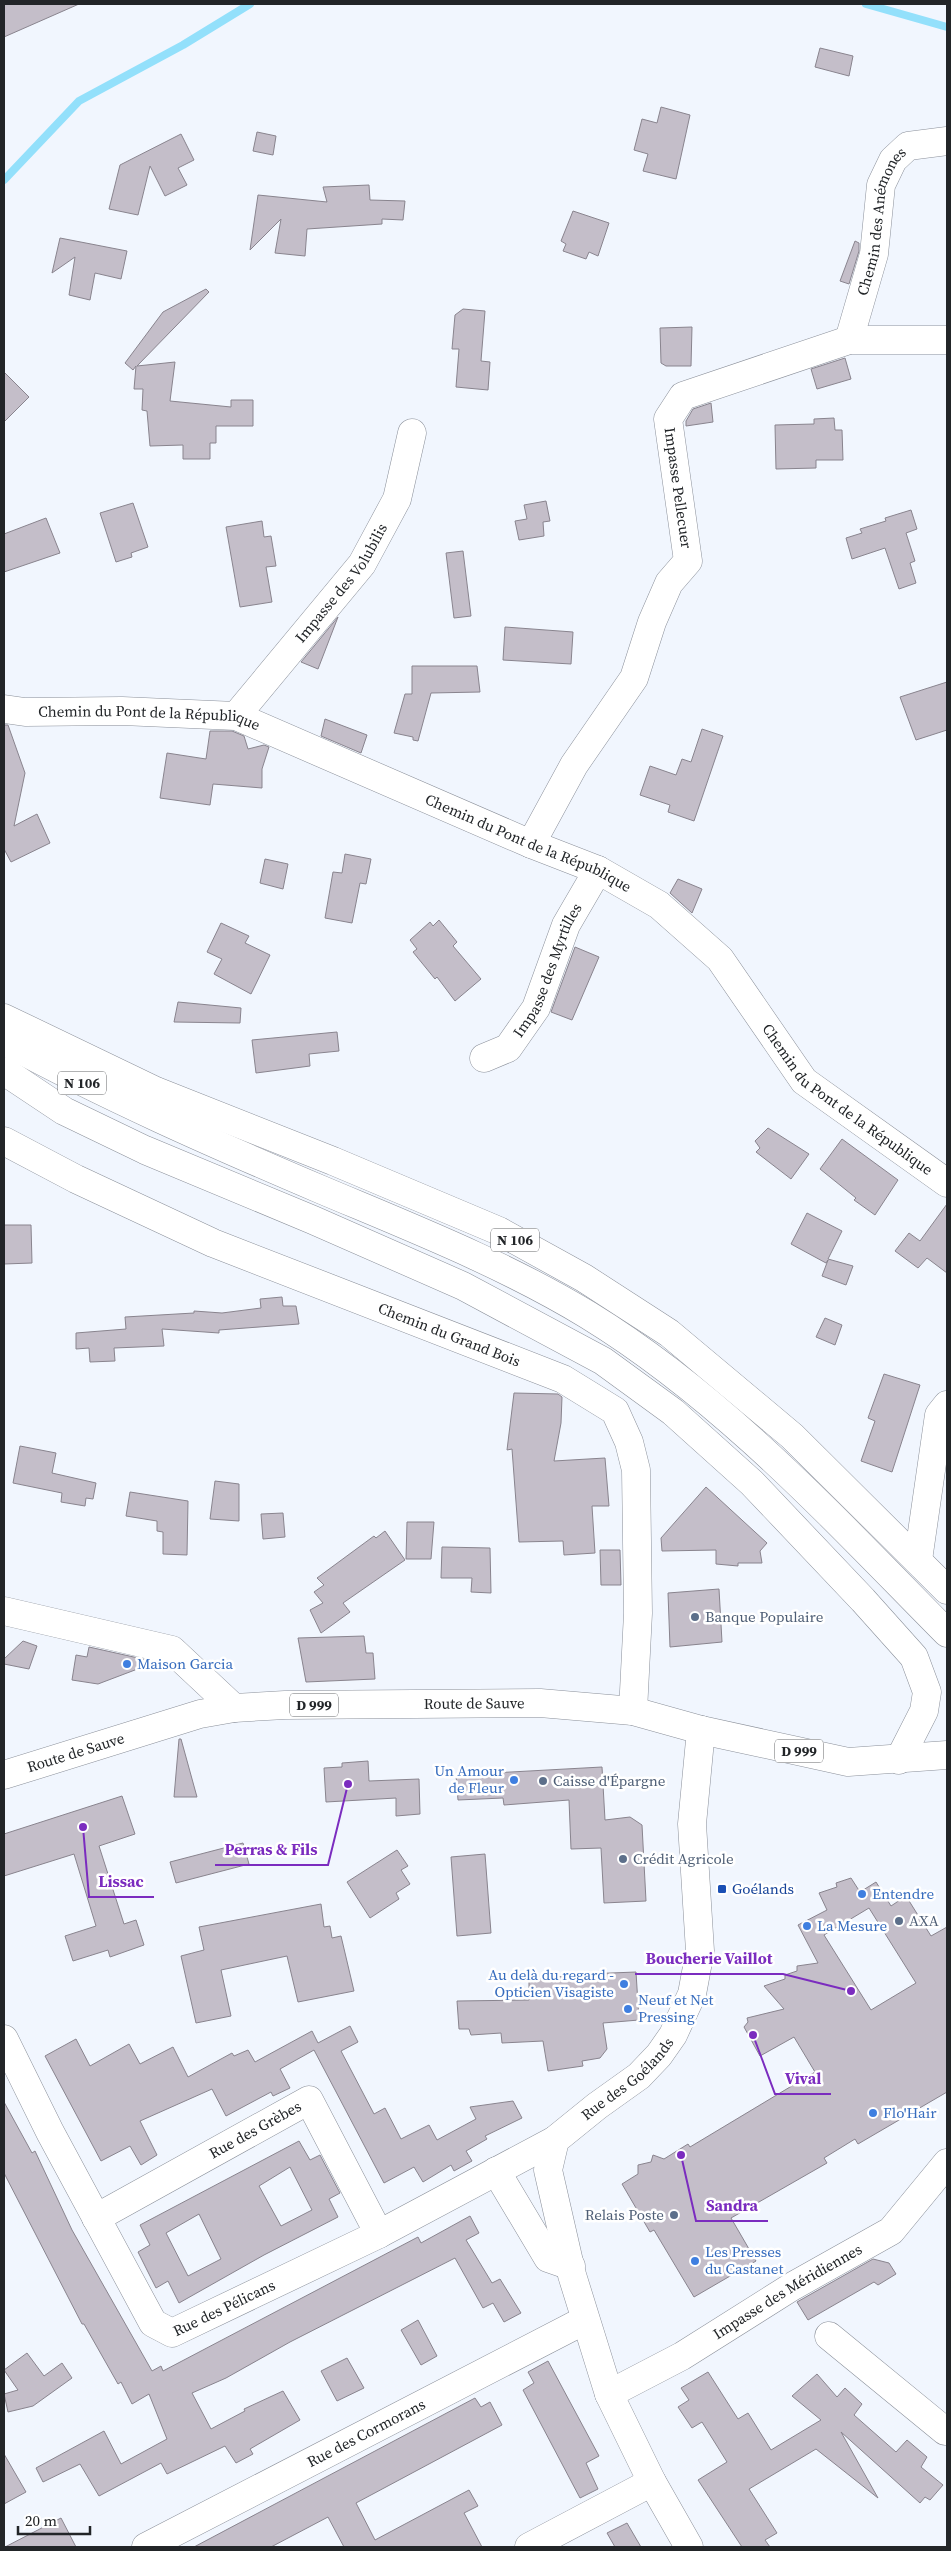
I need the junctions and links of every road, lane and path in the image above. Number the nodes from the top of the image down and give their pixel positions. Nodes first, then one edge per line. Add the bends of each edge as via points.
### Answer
1 (947, 141) edge
2 (848, 340) junction
3 (947, 340) edge
4 (412, 433) dead end
5 (4, 709) edge
6 (236, 716) junction
7 (531, 844) junction
8 (598, 870) junction
9 (4, 1018) edge
10 (4, 1041) edge
11 (484, 1058) dead end
12 (4, 1071) edge
13 (4, 1141) edge
14 (947, 1183) edge
15 (947, 1405) edge
16 (918, 1560) junction
17 (947, 1590) edge
18 (4, 1611) edge
19 (947, 1633) edge
20 (914, 1657) junction
21 (947, 1693) edge
22 (234, 1708) junction
23 (633, 1711) junction
24 (701, 1730) junction
25 (947, 1755) edge
26 (899, 1760) junction
27 (4, 1775) edge
28 (4, 2039) edge
29 (555, 2140) junction
30 (947, 2163) edge
31 (496, 2171) junction
32 (96, 2218) junction
33 (379, 2234) junction
34 (570, 2266) junction
35 (585, 2320) junction
36 (829, 2336) dead end
37 (609, 2394) junction
38 (947, 2431) edge
39 (652, 2482) junction
40 (146, 2547) edge
41 (530, 2547) edge
42 (689, 2547) edge

1 - 2 street, Chemin des Anémones via 908,146 893,160 881,185 874,254
2 - 3 street, Impasse Pellecuer
2 - 7 street, Impasse Pellecuer via 683,396 668,419 688,562 669,583 634,678 574,765
4 - 6 street, Impasse des Volubilis via 397,499 362,564
5 - 6 street, Chemin du Pont de la République
6 - 7 street, Chemin du Pont de la République
7 - 8 street, Chemin du Pont de la République
8 - 11 street, Impasse des Myrtilles via 566,925 536,1008 508,1048
8 - 14 street, Chemin du Pont de la République via 659,904 720,959 804,1081
9 - 16 street, N 106 via 156,1091 499,1231 584,1278 669,1333 792,1436
10 - 19 street, N 106 via 162,1121 484,1259 587,1315 657,1362 770,1455
12 - 20 street via 64,1111 145,1150 463,1286 603,1361 673,1412 752,1483
13 - 23 street, Chemin du Grand Bois via 76,1179 213,1243 563,1379 615,1411 629,1442 636,1470 638,1613
15 - 16 street via 939,1415
16 - 17 street, N 106
18 - 22 street via 172,1650
20 - 21 street
20 - 26 street via 927,1692 924,1712
22 - 23 street, Route de Sauve / D 999 via 540,1703
22 - 27 street, Route de Sauve / D 999 via 176,1720
23 - 24 street, Route de Sauve / D 999
24 - 26 street, Route de Sauve / D 999 via 848,1762
24 - 29 street, Rue des Goélands via 692,1824 700,1951 692,1994 673,2035 659,2055 639,2076
25 - 26 street, Route de Sauve / D 999
28 - 32 street, Rue des Pélicans
29 - 31 street, Rue des Pélicans
29 - 34 street via 548,2170
30 - 37 street, Impasse des Méridiennes via 891,2230 793,2286 682,2356
31 - 33 street, Rue des Pélicans
31 - 34 street via 548,2258
32 - 33 street, Rue des Pélicans via 152,2323 172,2333
32 - 33 street, Rue des Grèbes via 309,2100
34 - 35 street
35 - 37 street
35 - 40 street, Rue des Cormorans
36 - 38 street via 944,2432
37 - 39 street
39 - 41 street
39 - 42 street

